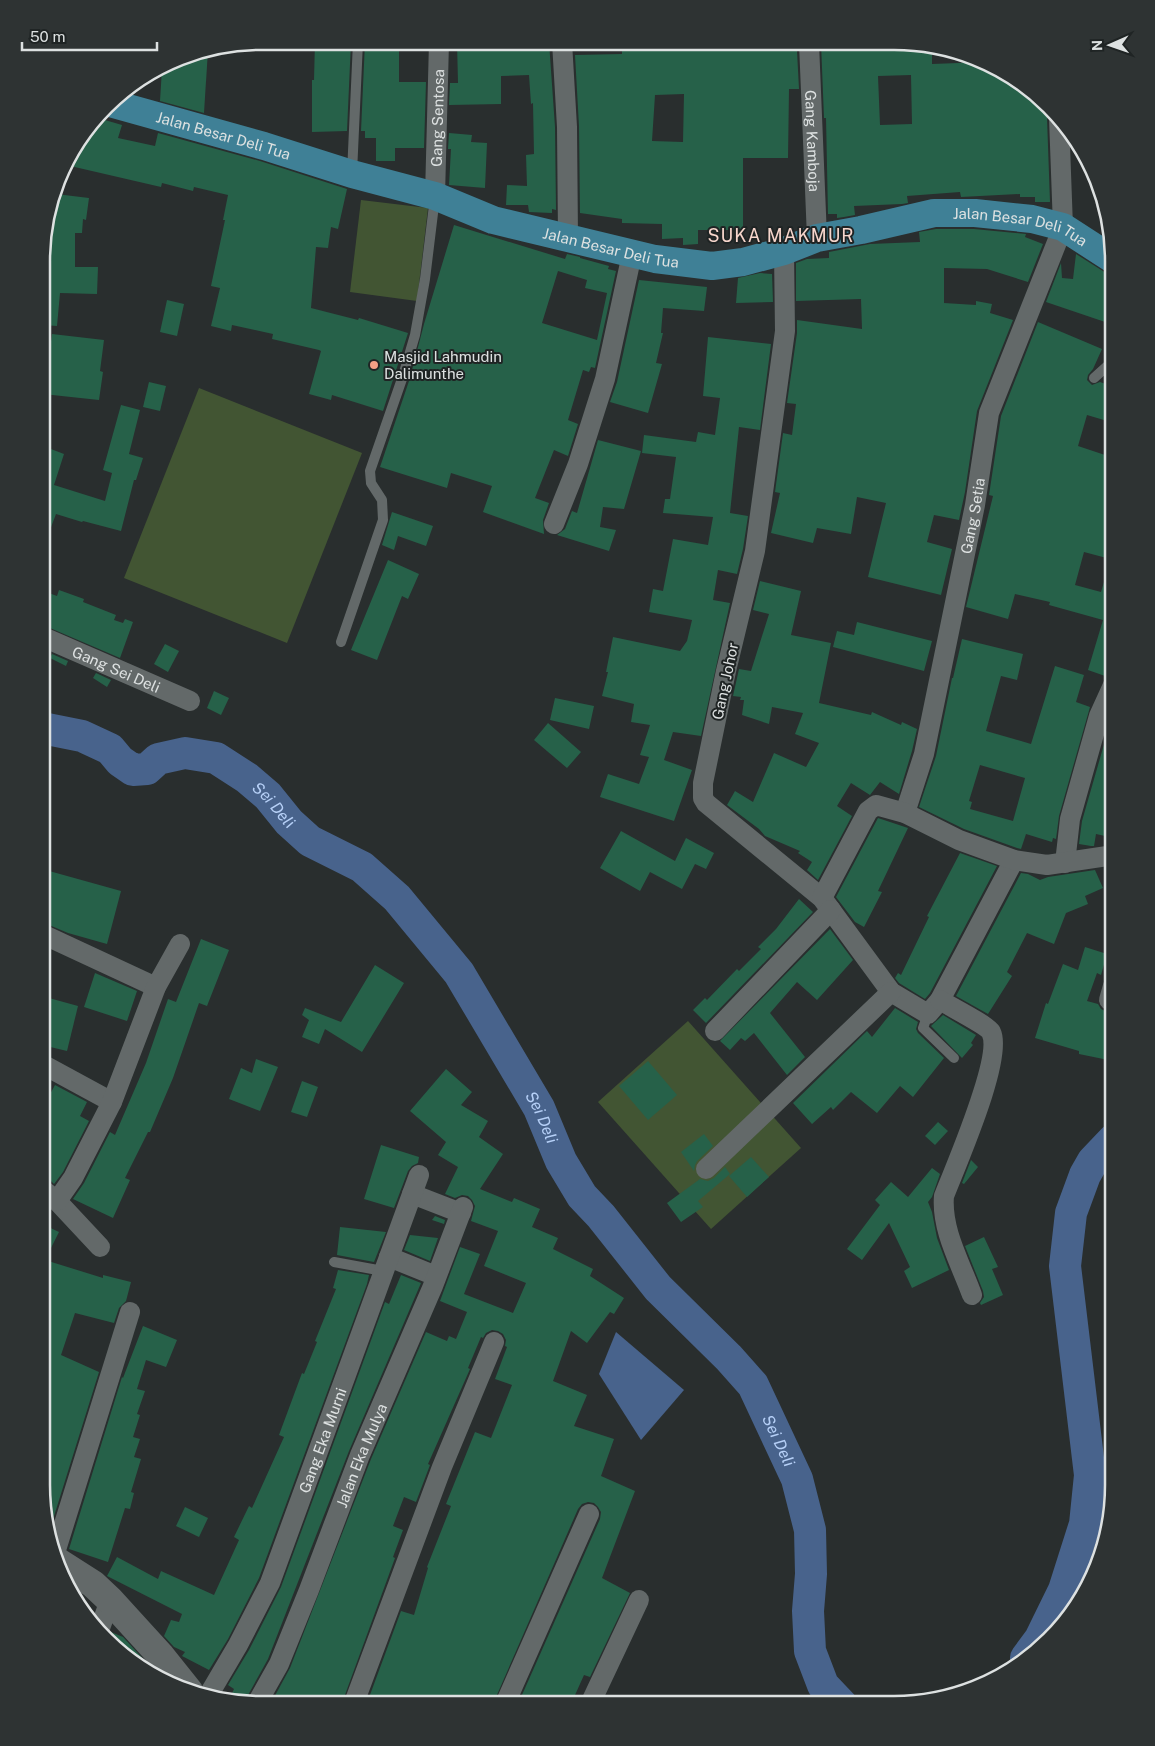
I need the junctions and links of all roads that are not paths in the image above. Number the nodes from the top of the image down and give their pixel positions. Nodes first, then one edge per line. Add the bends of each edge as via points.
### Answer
1 (358, 50) edge
2 (439, 50) edge
3 (562, 50) edge
4 (809, 50) edge
5 (119, 105) edge
6 (1059, 131) edge
7 (352, 174) junction
8 (435, 196) junction
9 (1063, 227) junction
10 (568, 237) junction
11 (817, 238) junction
12 (784, 251) junction
13 (632, 254) junction
14 (1105, 254) edge
15 (1105, 368) edge
16 (1094, 378) dead end
17 (554, 524) dead end
18 (50, 640) edge
19 (341, 642) dead end
20 (190, 701) dead end
21 (1105, 704) edge
22 (905, 813) junction
23 (1105, 856) edge
24 (1014, 860) junction
25 (1065, 863) junction
26 (826, 904) junction
27 (50, 938) edge
28 (180, 944) dead end
29 (156, 987) junction
30 (891, 992) junction
31 (934, 1007) junction
32 (715, 1031) dead end
33 (954, 1058) dead end
34 (50, 1068) edge
35 (112, 1102) junction
36 (706, 1169) dead end
37 (419, 1175) dead end
38 (50, 1194) edge
39 (412, 1194) junction
40 (50, 1196) edge
41 (100, 1246) dead end
42 (334, 1262) dead end
43 (386, 1264) junction
44 (436, 1276) junction
45 (972, 1295) dead end
46 (130, 1312) dead end
47 (494, 1342) dead end
48 (589, 1514) dead end
49 (58, 1544) edge
50 (67, 1568) edge
51 (110, 1600) junction
52 (639, 1600) dead end
53 (102, 1624) edge
54 (181, 1680) edge
55 (211, 1690) edge
56 (261, 1696) edge
57 (357, 1696) edge
58 (508, 1696) edge
59 (594, 1696) edge

1 - 7 lane
2 - 8 street, Gang Sentosa
3 - 10 street
4 - 11 street, Gang Kamboja
5 - 7 main road, Jalan Besar Deli Tua
6 - 9 street
7 - 8 main road, Jalan Besar Deli Tua
8 - 10 main road, Jalan Besar Deli Tua via 493,220
8 - 19 lane via 415,335 370,471 371,483 382,500 383,520
9 - 11 main road, Jalan Besar Deli Tua via 1032,219 934,213
9 - 14 main road, Jalan Besar Deli Tua
9 - 22 street, Gang Setia via 989,413 975,505 924,754
10 - 13 main road, Jalan Besar Deli Tua
11 - 12 main road, Jalan Besar Deli Tua
12 - 13 main road, Jalan Besar Deli Tua via 712,266
12 - 26 street, Gang Johor via 785,331 755,551 702,791 706,803
13 - 17 street via 605,379 578,464
15 - 16 lane
18 - 20 street, Gang Sei Deli
21 - 25 street via 1070,819
22 - 24 street via 959,840
22 - 26 street via 878,805 868,811
23 - 25 street
24 - 25 street via 1047,865
24 - 31 street
26 - 30 street, Gang Johor
26 - 32 street
27 - 29 street
28 - 29 street
29 - 35 street
30 - 31 street, Gang Johor
30 - 36 street
31 - 33 lane via 923,1028
31 - 45 street, Gang Johor via 988,1028 993,1038 993,1054 981,1102 943,1205 949,1235
34 - 35 street
35 - 38 street via 73,1178
37 - 39 street, Gang Eka Murni
39 - 43 street, Gang Eka Murni
39 - 44 street, Jalan Eka Mulya via 462,1210
40 - 41 street
42 - 43 lane
43 - 44 street
43 - 55 street, Gang Eka Murni via 270,1583
44 - 56 street, Jalan Eka Mulya via 360,1455 279,1664
46 - 49 street
47 - 57 street via 442,1467
48 - 58 street
50 - 51 main road via 93,1584
51 - 53 street
51 - 54 main road
52 - 59 street

